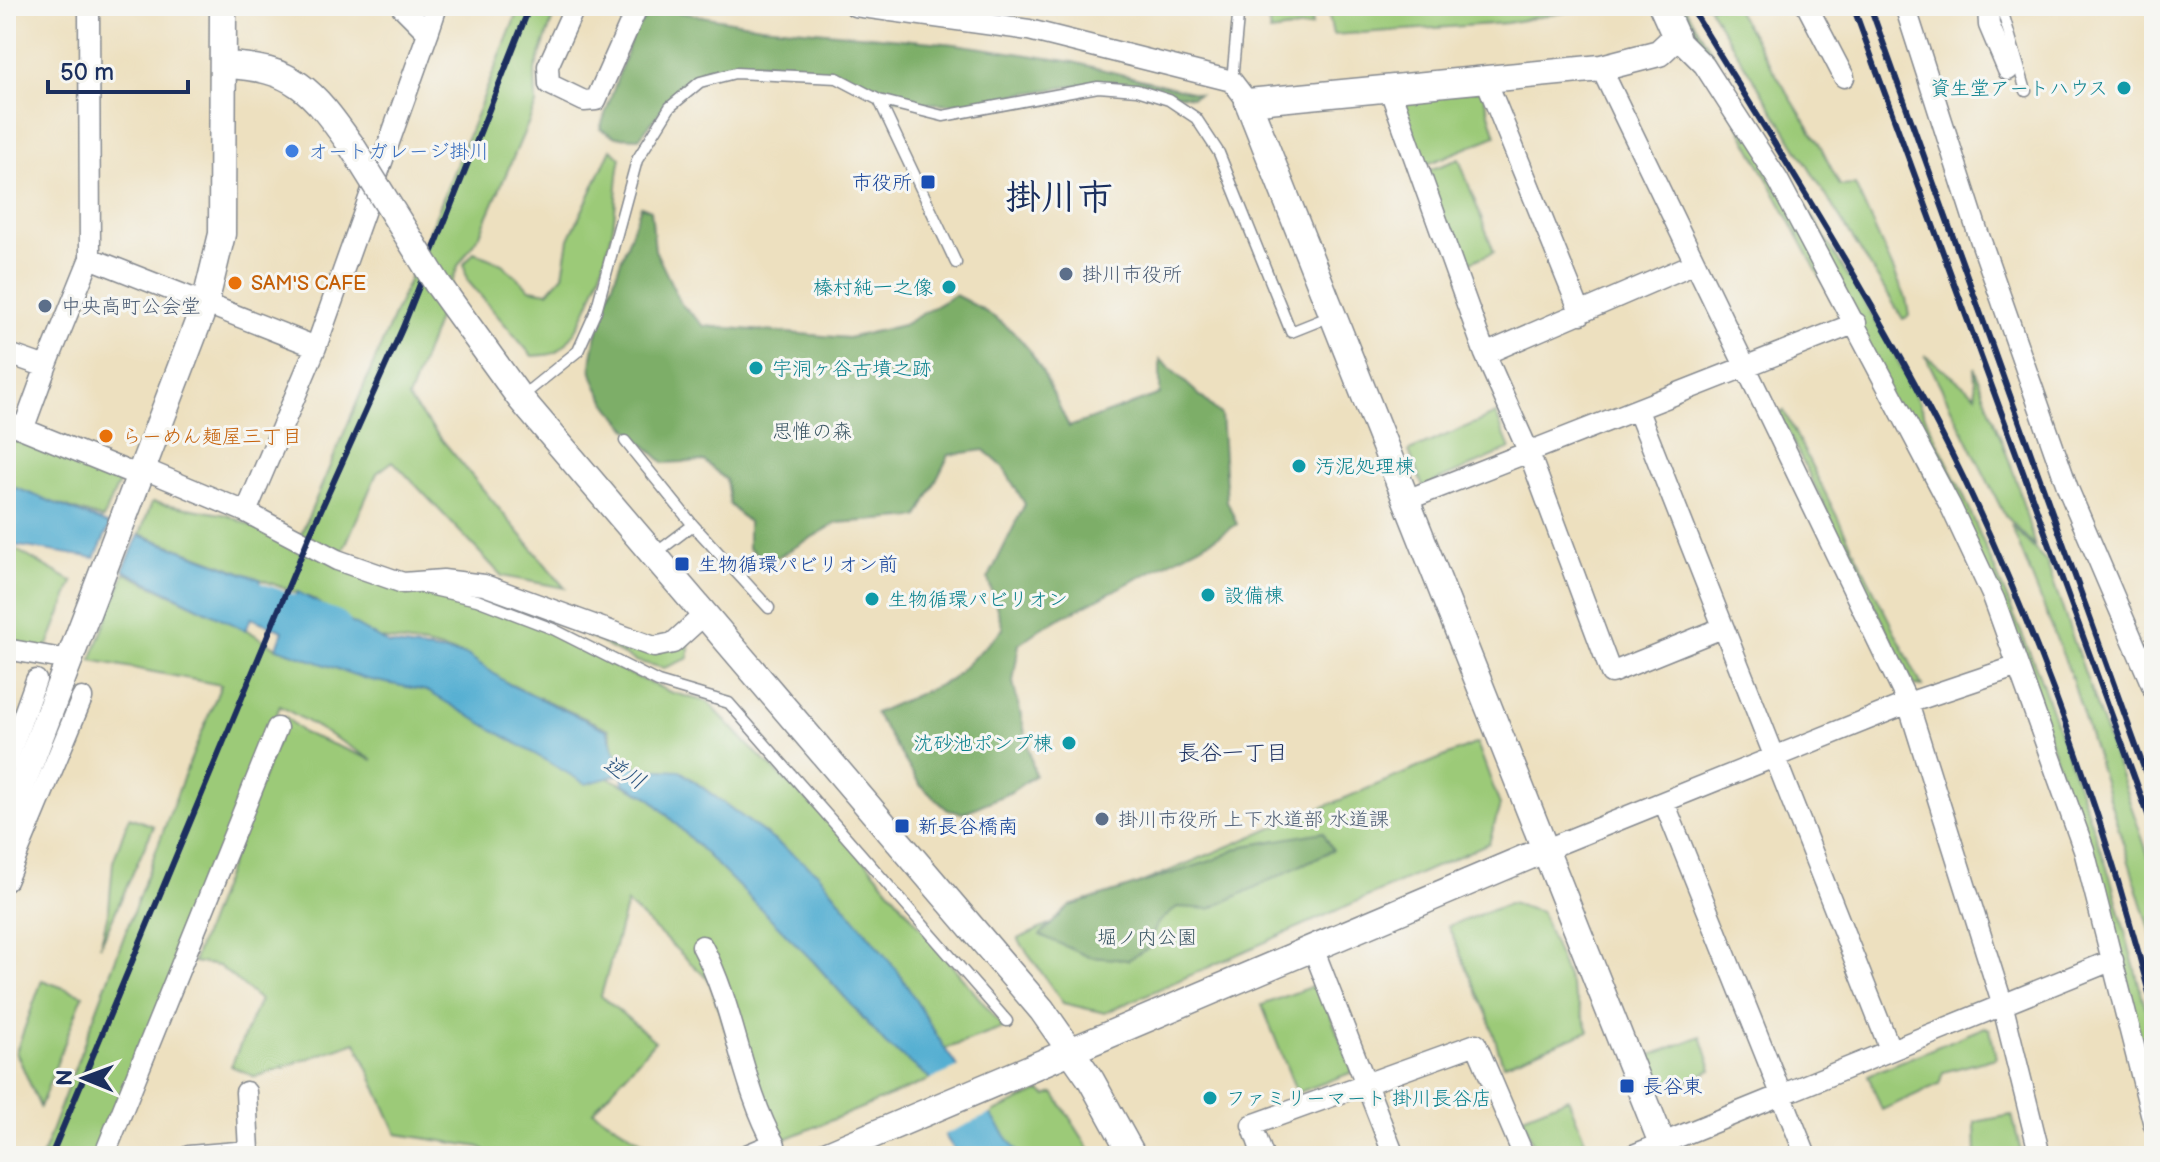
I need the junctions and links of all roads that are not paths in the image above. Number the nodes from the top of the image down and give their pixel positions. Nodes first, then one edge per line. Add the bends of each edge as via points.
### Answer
1 (89, 6) edge
2 (223, 6) edge
3 (401, 6) edge
4 (437, 6) edge
5 (575, 6) edge
6 (855, 6) edge
7 (1239, 6) edge
8 (1662, 6) edge
9 (1807, 6) edge
10 (1905, 6) edge
11 (1988, 6) edge
12 (2001, 6) edge
13 (636, 10) dead end
14 (428, 33) junction
15 (1676, 37) junction
16 (223, 65) junction
17 (1601, 68) junction
18 (2008, 70) dead end
19 (1844, 77) dead end
20 (1486, 80) junction
21 (1232, 81) junction
22 (1390, 90) junction
23 (2026, 91) dead end
24 (879, 100) junction
25 (1248, 102) junction
26 (90, 258) junction
27 (956, 263) dead end
28 (1693, 264) junction
29 (205, 304) junction
30 (1581, 314) junction
31 (1331, 316) junction
32 (1856, 323) junction
33 (316, 347) junction
34 (6, 353) edge
35 (1485, 354) junction
36 (46, 367) junction
37 (1744, 368) junction
38 (520, 398) junction
39 (1638, 411) junction
40 (15, 424) edge
41 (625, 441) dead end
42 (1529, 453) junction
43 (139, 476) junction
44 (1404, 501) junction
45 (246, 512) junction
46 (693, 525) junction
47 (654, 554) junction
48 (403, 583) junction
49 (769, 608) dead end
50 (706, 613) junction
51 (1722, 628) junction
52 (6, 649) edge
53 (70, 657) junction
54 (2018, 666) junction
55 (36, 680) dead end
56 (2154, 690) edge
57 (82, 698) dead end
58 (1908, 703) junction
59 (277, 728) dead end
60 (1774, 756) junction
61 (6, 764) edge
62 (1664, 802) junction
63 (6, 826) edge
64 (1544, 850) junction
65 (6, 881) edge
66 (702, 946) dead end
67 (1313, 948) junction
68 (2113, 960) junction
69 (2002, 1003) junction
70 (1007, 1021) dead end
71 (1890, 1049) junction
72 (1072, 1050) junction
73 (1365, 1083) junction
74 (246, 1092) dead end
75 (1782, 1094) junction
76 (2154, 1125) edge
77 (774, 1142) joint
78 (1664, 1150) edge
79 (109, 1155) edge
80 (222, 1155) edge
81 (189, 1156) edge
82 (731, 1156) edge
83 (823, 1156) edge
84 (1133, 1156) edge
85 (1263, 1156) edge
86 (1394, 1156) edge
87 (1524, 1156) edge
88 (1631, 1156) edge
89 (1806, 1156) edge
90 (2040, 1156) edge

1 - 26 street
2 - 16 street
3 - 14 street
4 - 14 street
5 - 13 street via 548,66 549,84 584,101 596,100
6 - 21 street via 1029,30
7 - 21 lane
8 - 15 street
9 - 19 street
10 - 56 street via 2068,489
11 - 18 street via 1989,25
12 - 23 lane
14 - 33 street
15 - 17 street via 1659,53
15 - 32 street via 1704,65 1778,180
16 - 29 street via 222,234
16 - 38 street, bridge via 255,66 289,78 325,109 437,283
17 - 20 street
17 - 28 street
20 - 22 street
20 - 30 street
21 - 25 street
22 - 25 street
22 - 35 street
24 - 27 lane
24 - 31 lane via 943,116 1098,87 1137,90 1169,100 1196,118 1219,153 1291,332
24 - 38 lane via 837,78 735,73 700,82 670,107 637,160 596,311 578,351
25 - 31 street
26 - 29 street
26 - 36 street
28 - 30 street
28 - 37 street
29 - 33 street
29 - 43 street
30 - 35 street
31 - 44 street
32 - 37 street
32 - 54 street via 1957,520
33 - 45 street
34 - 36 street
35 - 42 street
36 - 40 street
37 - 39 street
37 - 58 street
38 - 47 street
39 - 42 street
39 - 51 street
40 - 43 street
41 - 46 lane
42 - 44 street
42 - 51 street via 1611,673
43 - 45 street
43 - 53 street
44 - 64 street
45 - 48 street via 337,560
46 - 47 lane
46 - 49 lane
47 - 50 street
48 - 50 street via 484,585 654,647 673,643
48 - 70 lane via 477,600 553,629 658,682 729,703
50 - 72 street
51 - 60 street
52 - 53 street
53 - 63 street
54 - 58 street
54 - 68 street via 2084,850
55 - 61 street
57 - 65 street
58 - 60 street
58 - 69 street
59 - 79 street
60 - 62 street
60 - 71 street
62 - 64 street
62 - 75 street
64 - 67 street
64 - 78 street
66 - 77 street via 720,979 757,1111
67 - 72 street
67 - 73 street
68 - 69 street
68 - 76 street
69 - 71 street
69 - 90 street
71 - 75 street
72 - 83 street
72 - 84 street
73 - 85 street via 1252,1125
73 - 86 street
73 - 87 street via 1476,1044
74 - 80 street via 249,1151
75 - 78 street
75 - 89 street
77 - 82 lane
78 - 88 street
80 - 81 street

